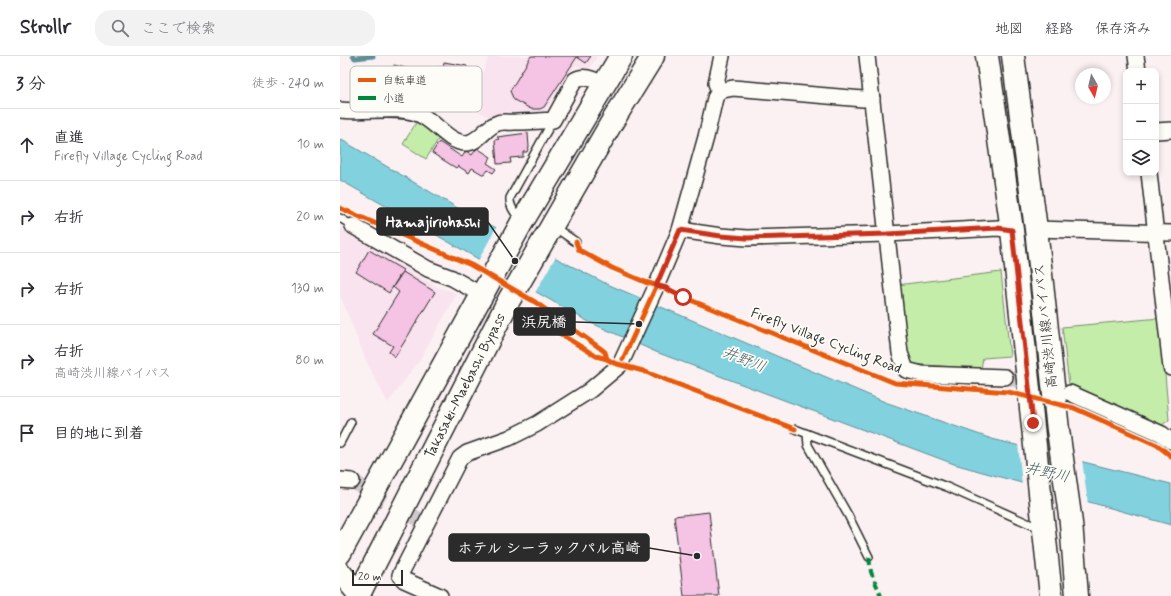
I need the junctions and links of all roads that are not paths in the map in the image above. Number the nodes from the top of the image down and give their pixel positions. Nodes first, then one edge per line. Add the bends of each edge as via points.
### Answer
1 (621, 56) edge
2 (653, 56) edge
3 (722, 56) edge
4 (867, 56) edge
5 (987, 56) edge
6 (1013, 56) edge
7 (1136, 56) edge
8 (1138, 68) edge
9 (603, 84) junction
10 (719, 91) junction
11 (872, 98) junction
12 (340, 110) edge
13 (350, 110) edge
14 (410, 112) edge
15 (553, 120) junction
16 (1171, 130) edge
17 (1159, 131) edge
18 (1150, 176) edge
19 (340, 218) edge
20 (522, 222) junction
21 (353, 226) joint
22 (1036, 229) junction
23 (680, 230) junction
24 (1012, 230) junction
25 (549, 231) junction
26 (1155, 232) junction
27 (1171, 233) edge
28 (887, 234) junction
29 (576, 242) dead end
30 (484, 291) junction
31 (1170, 351) edge
32 (1171, 368) edge
33 (1005, 377) tunnel mouth
34 (1070, 393) tunnel mouth
35 (350, 422) dead end
36 (794, 429) dead end
37 (807, 434) junction
38 (1171, 441) edge
39 (340, 443) edge
40 (1044, 521) junction
41 (340, 553) edge
42 (869, 557) dead end
43 (340, 572) edge
44 (359, 596) edge
45 (440, 596) edge
46 (1051, 596) edge
47 (1077, 596) edge

1 - 9 main road, Takasaki-Maebashi Bypass
2 - 25 main road, Takasaki-Maebashi Bypass
3 - 10 street via 716,83
4 - 11 street
5 - 24 main road, 高崎渋川線バイパス
6 - 22 main road, 高崎渋川線バイパス
7 - 8 street
9 - 15 street via 589,78 580,77 575,80
9 - 20 main road, Takasaki-Maebashi Bypass
10 - 11 street via 733,88
10 - 23 street
11 - 28 street
12 - 13 street
14 - 15 street via 427,118 459,142 467,143 498,123
15 - 20 lane via 510,198 509,203
16 - 17 street
18 - 26 street
19 - 21 lane
20 - 30 main road, Takasaki-Maebashi Bypass
21 - 30 street via 428,269
22 - 26 street
22 - 47 main road, 高崎渋川線バイパス via 1071,523
23 - 28 street via 747,238
23 - 45 street via 620,365 589,391 537,424 460,458 423,522 400,575 404,580
24 - 28 street via 998,228
24 - 40 main road, 高崎渋川線バイパス
25 - 29 lane
25 - 44 main road, Takasaki-Maebashi Bypass via 509,300
26 - 27 street
26 - 31 street
28 - 33 street via 900,353 906,370 922,374
30 - 41 main road, Takasaki-Maebashi Bypass
31 - 32 street
34 - 38 street via 1162,434
35 - 39 lane
36 - 37 lane
37 - 40 lane via 947,487 1032,526
37 - 42 lane via 808,444
40 - 46 main road, 高崎渋川線バイパス
43 - 44 street

